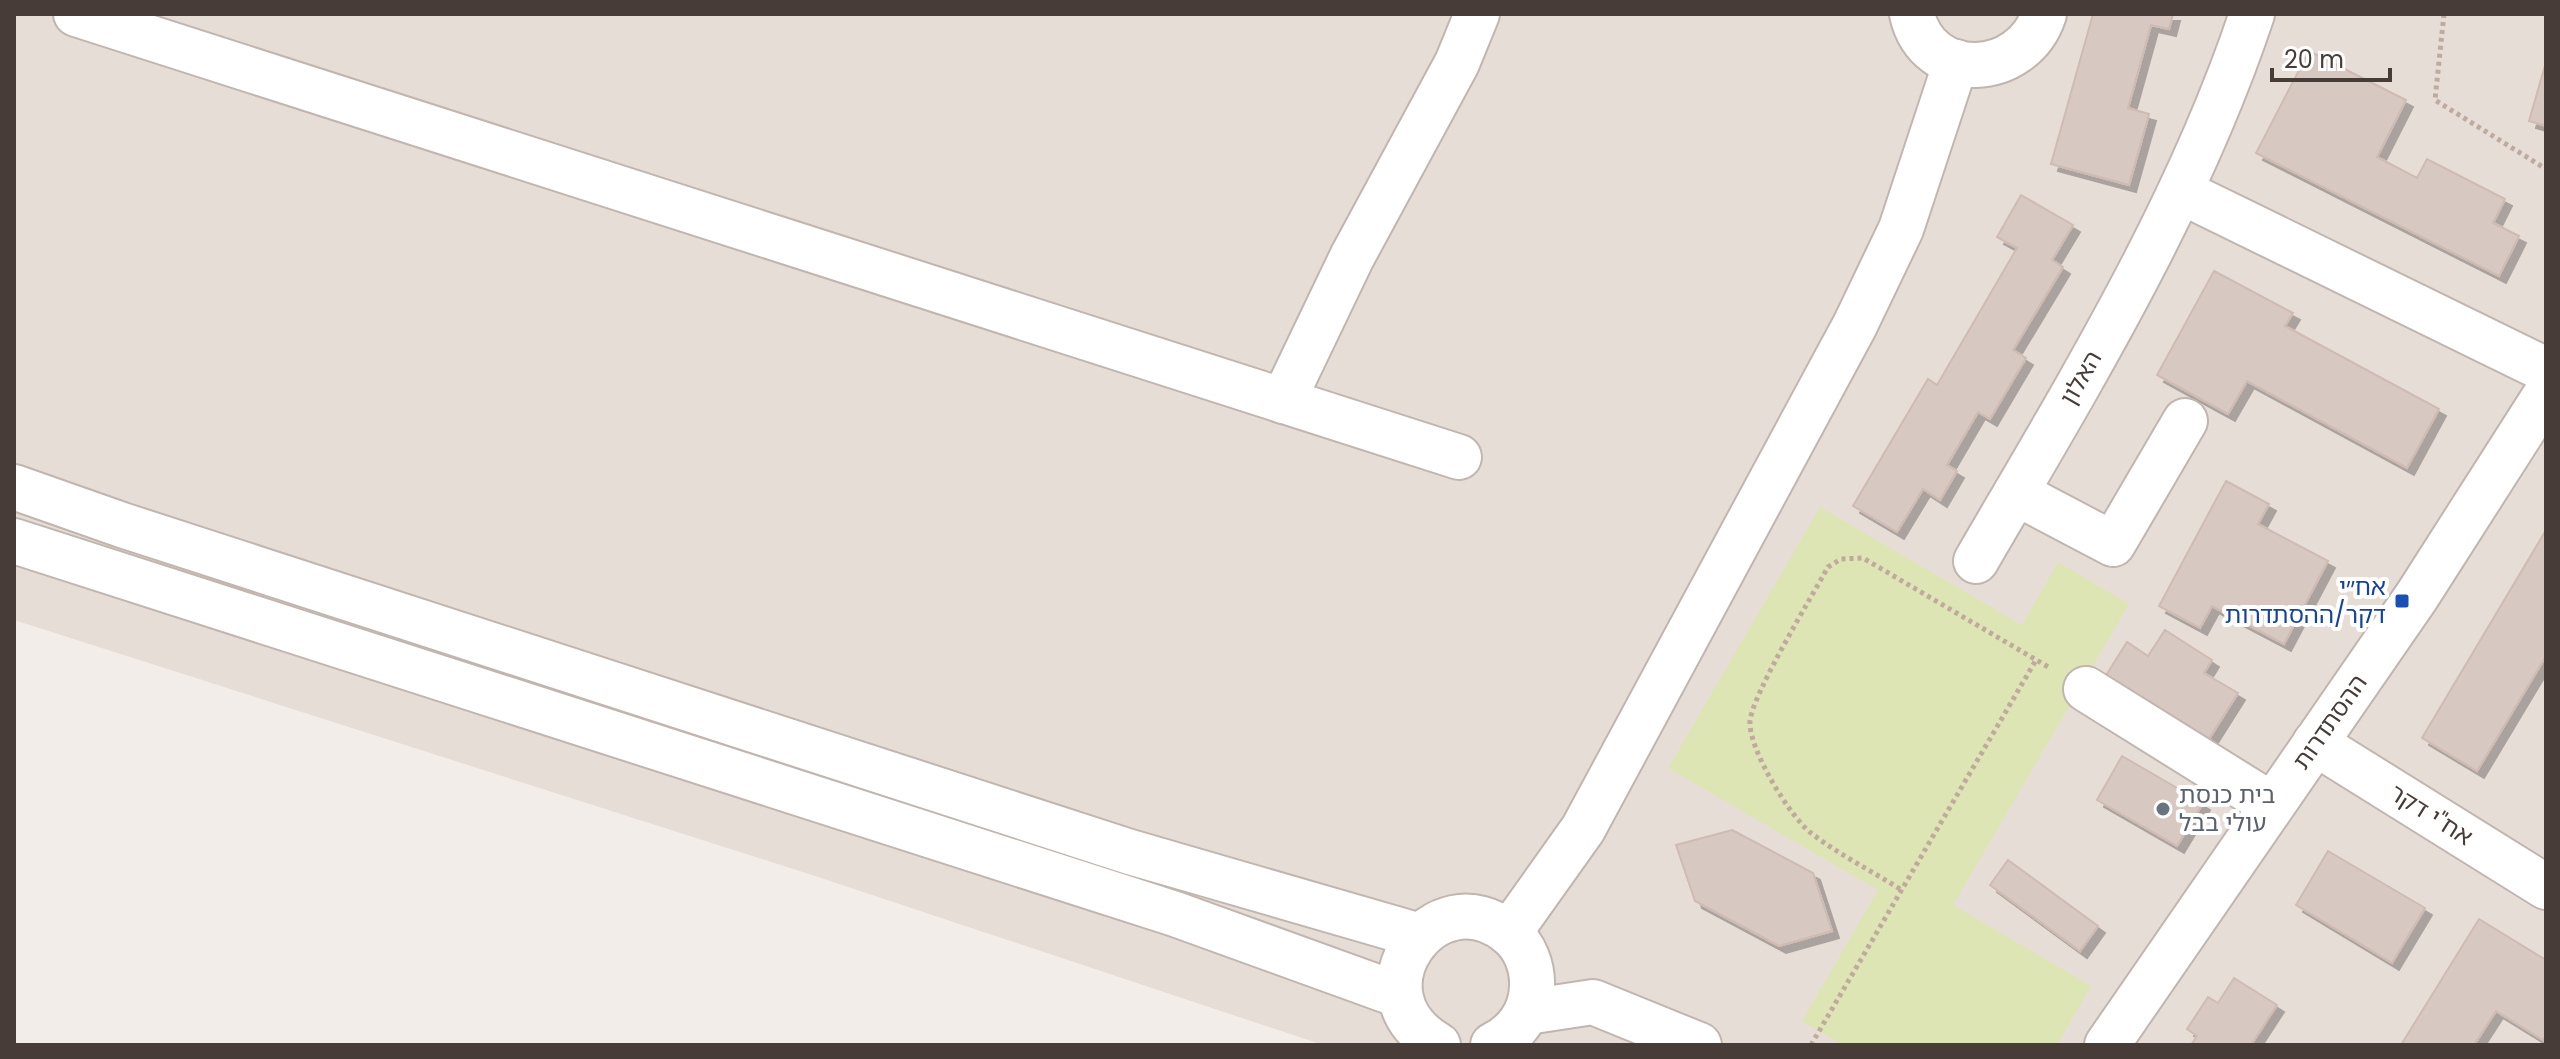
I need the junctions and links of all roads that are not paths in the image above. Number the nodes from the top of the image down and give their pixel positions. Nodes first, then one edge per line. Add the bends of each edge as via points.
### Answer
1 (76, 14) edge
2 (1477, 14) edge
3 (1912, 14) edge
4 (2044, 14) edge
5 (2252, 14) edge
6 (1956, 62) junction
7 (2182, 192) junction
8 (2546, 370) edge
9 (2546, 394) edge
10 (1283, 401) junction
11 (2185, 421) dead end
12 (1459, 457) dead end
13 (14, 487) edge
14 (2016, 493) junction
15 (14, 541) edge
16 (1976, 561) dead end
17 (2086, 689) road end
18 (2315, 743) junction
19 (2272, 805) junction
20 (2546, 887) edge
21 (1509, 933) junction
22 (1420, 936) junction
23 (1399, 995) junction
24 (1527, 1012) junction
25 (1438, 1045) edge
26 (1493, 1045) edge
27 (1699, 1045) edge
28 (2107, 1045) edge

1 - 10 street
2 - 10 street via 1457,63 1352,257
3 - 6 street via 1929,45
4 - 6 street via 2033,37 2014,55 1990,65
5 - 7 street, האלון
6 - 21 street via 1901,229 1855,325 1583,829
7 - 8 street
7 - 14 street, האלון
9 - 18 street, ההסתדרות
10 - 12 street
11 - 14 street via 2113,544
13 - 22 street via 1130,852
14 - 16 street, האלון
15 - 23 street via 1160,909
17 - 19 street
18 - 19 street, ההסתדרות
18 - 20 street, אח"י דקר
19 - 28 street, ההסתדרות
21 - 22 street via 1468,918 1443,921
21 - 24 street via 1532,974
22 - 23 street via 1405,957
23 - 25 street via 1417,1030
24 - 26 street
24 - 27 street via 1593,1002

